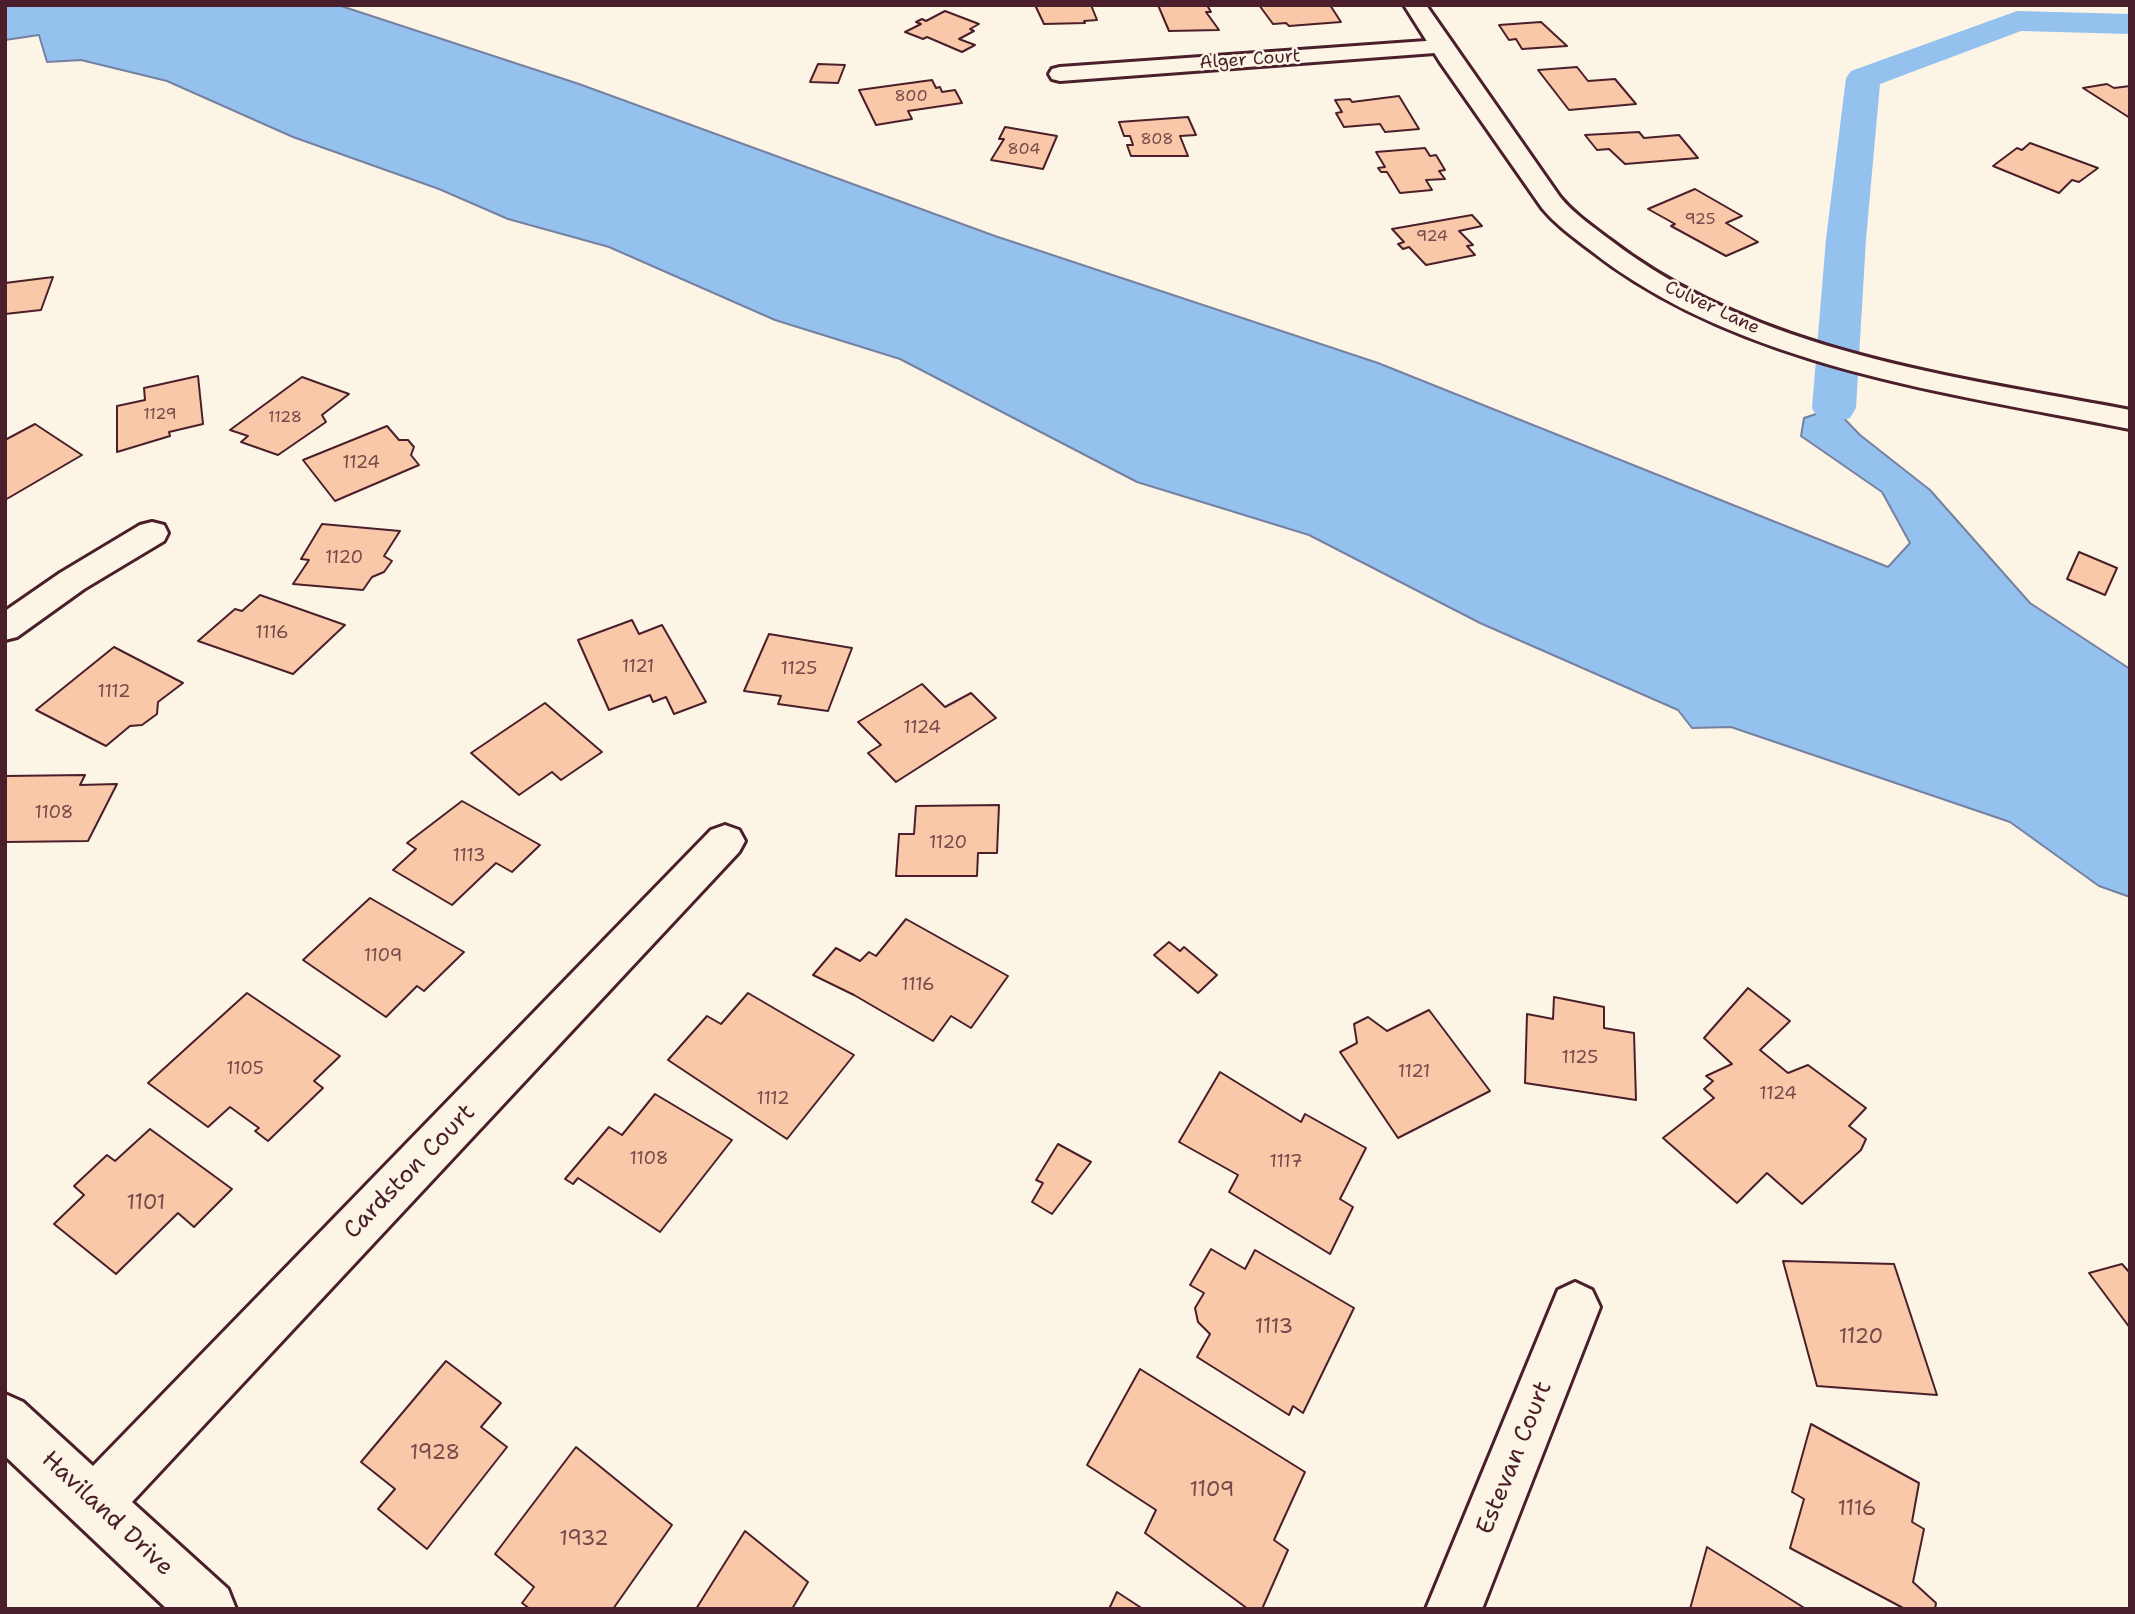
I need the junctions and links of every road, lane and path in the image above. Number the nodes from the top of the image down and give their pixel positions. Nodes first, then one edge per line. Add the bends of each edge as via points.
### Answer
1 (1415, 5) edge
2 (1440, 47) junction
3 (1060, 74) dead end
4 (2130, 420) edge
5 (152, 533) dead end
6 (5, 628) edge
7 (725, 841) dead end
8 (1575, 1307) dead end
9 (5, 1420) edge
10 (94, 1504) junction
11 (208, 1609) edge
12 (1454, 1609) edge

1 - 2 street, Culver Lane
2 - 3 street, Alger Court
2 - 4 street, Culver Lane via 1561,215 1640,274 1696,304 1803,347
5 - 6 street
7 - 10 street, Cardston Court
8 - 12 street, Estevan Court
9 - 10 street, Haviland Drive
10 - 11 street, Haviland Drive

